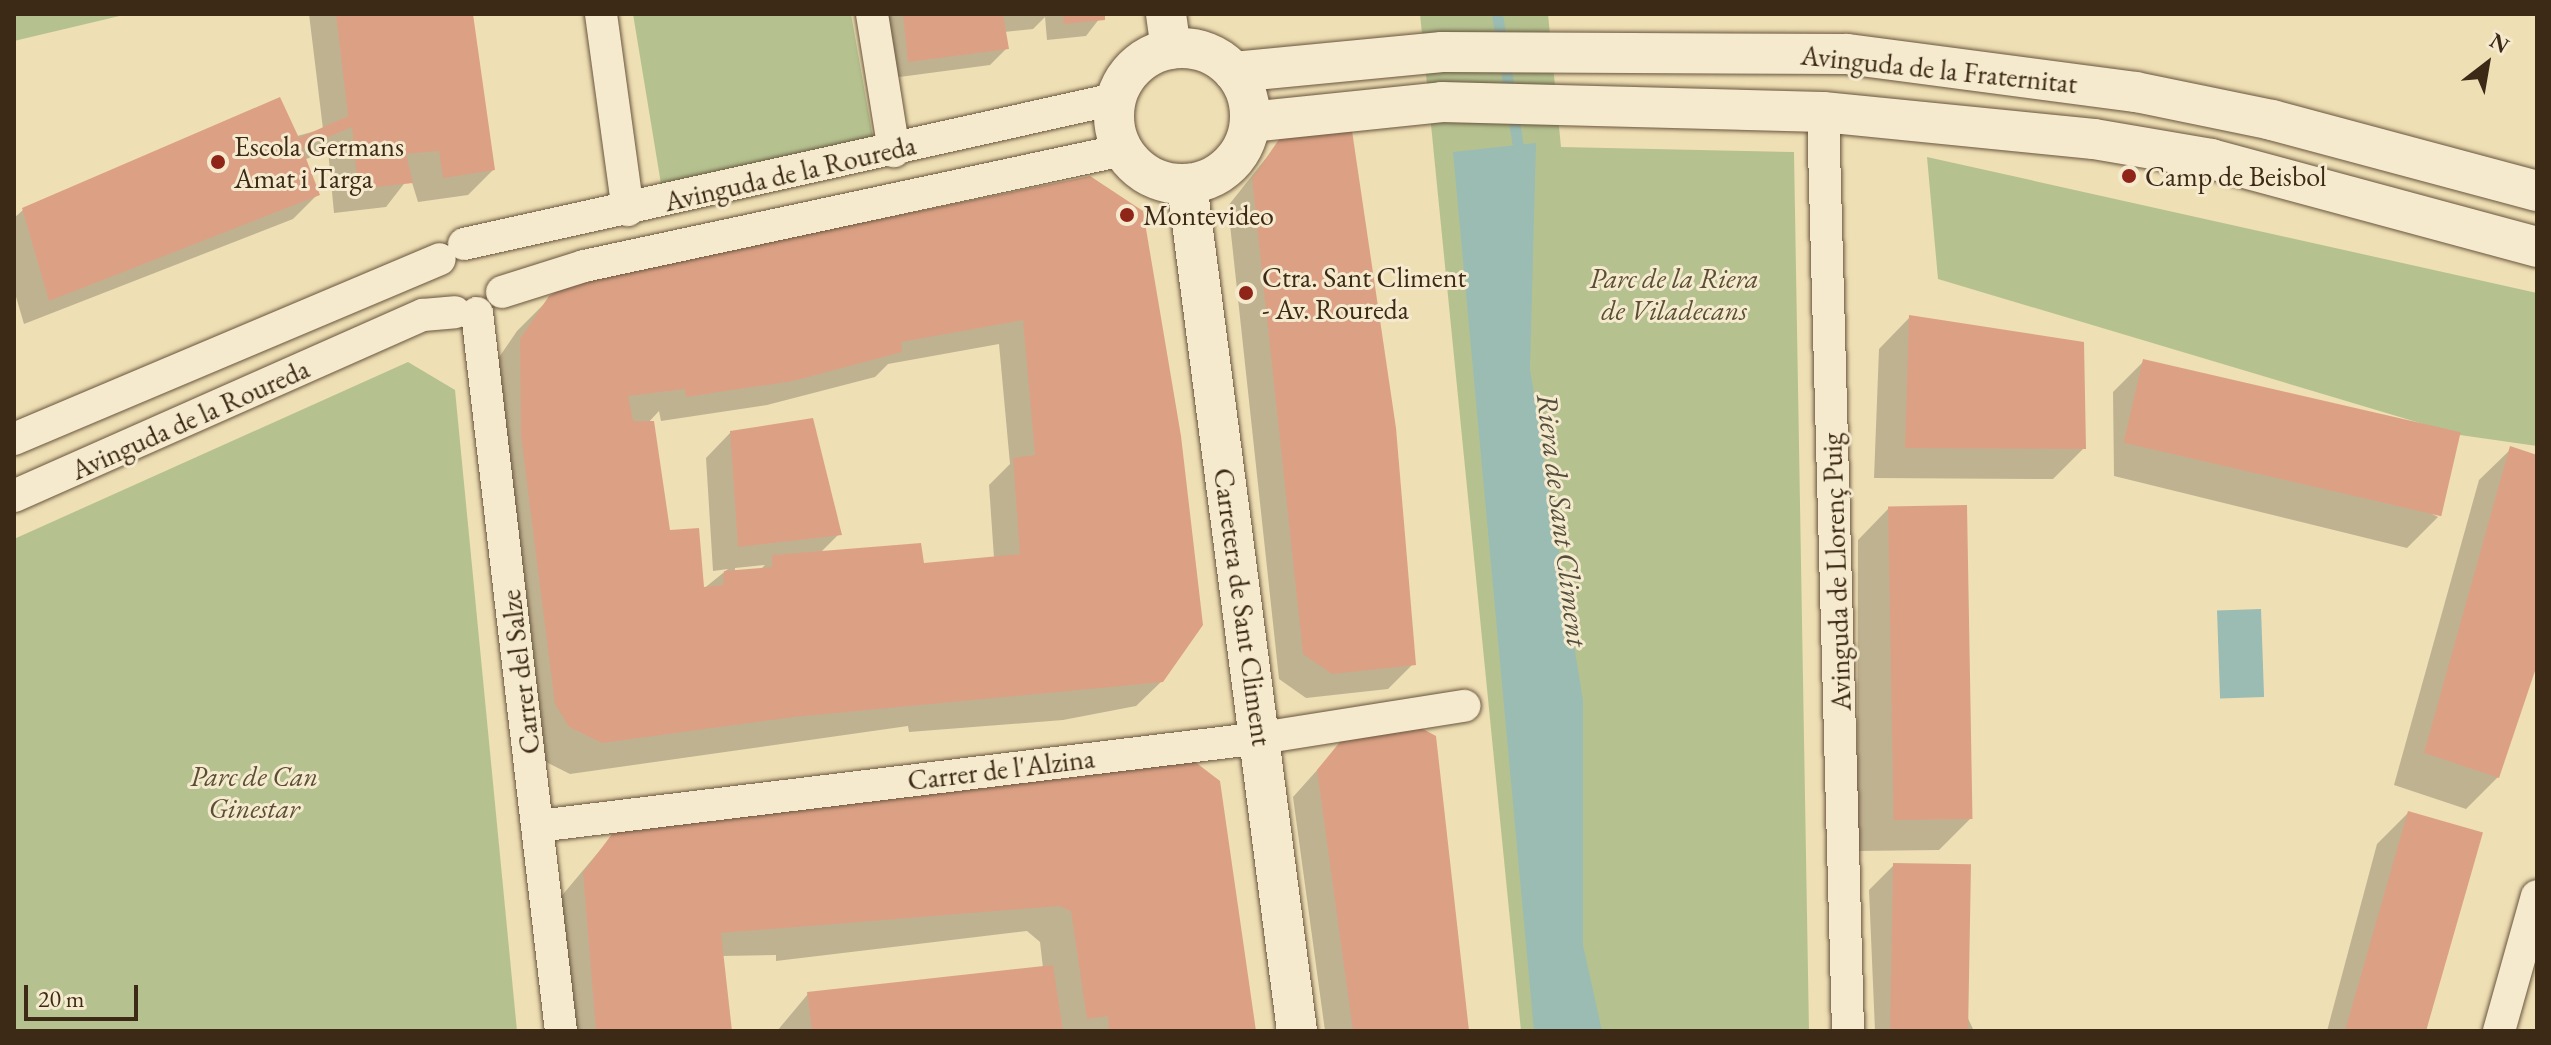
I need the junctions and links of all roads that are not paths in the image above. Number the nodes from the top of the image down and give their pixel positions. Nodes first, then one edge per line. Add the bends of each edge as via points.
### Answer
1 (601, 14) edge
2 (872, 14) edge
3 (1168, 32) edge
4 (1234, 72) junction
5 (1115, 99) junction
6 (1823, 112) junction
7 (1250, 122) junction
8 (1123, 150) junction
9 (894, 151) junction
10 (1187, 184) junction
11 (2537, 191) edge
12 (628, 210) junction
13 (2537, 247) edge
14 (452, 252) junction
15 (502, 292) junction
16 (466, 312) junction
17 (14, 439) edge
18 (14, 496) edge
19 (1464, 706) dead end
20 (1261, 738) junction
21 (538, 826) junction
22 (2537, 896) edge
23 (561, 1031) edge
24 (1297, 1031) edge
25 (1848, 1031) edge
26 (2499, 1031) edge

1 - 12 street
2 - 9 street
3 - 4 street
3 - 5 street via 1135,66
4 - 7 street
4 - 11 street, Avinguda de la Fraternitat via 1442,52 1847,54 2010,74 2272,120
5 - 8 street
5 - 9 street, Avinguda de la Roureda
6 - 7 street, Avinguda de la Fraternitat via 1442,102
6 - 13 street, Avinguda de la Fraternitat via 2211,159
6 - 25 street, Avinguda de Llorenç Puig
7 - 10 street via 1230,165
8 - 10 street via 1150,176
8 - 15 street, Avinguda de la Roureda via 584,266
9 - 12 street, Avinguda de la Roureda
10 - 20 street, Carretera de Sant Climent
12 - 14 street, Avinguda de la Roureda
14 - 15 street via 496,257
14 - 16 street via 435,289
14 - 17 street, Avinguda de la Roureda
15 - 16 street
16 - 18 street, Avinguda de la Roureda via 423,315
16 - 21 street, Carrer del Salze
19 - 20 street, Carrer de l'Alzina
20 - 21 street, Carrer de l'Alzina
20 - 24 street, Carretera de Sant Climent
21 - 23 street, Carrer del Salze
22 - 26 street

